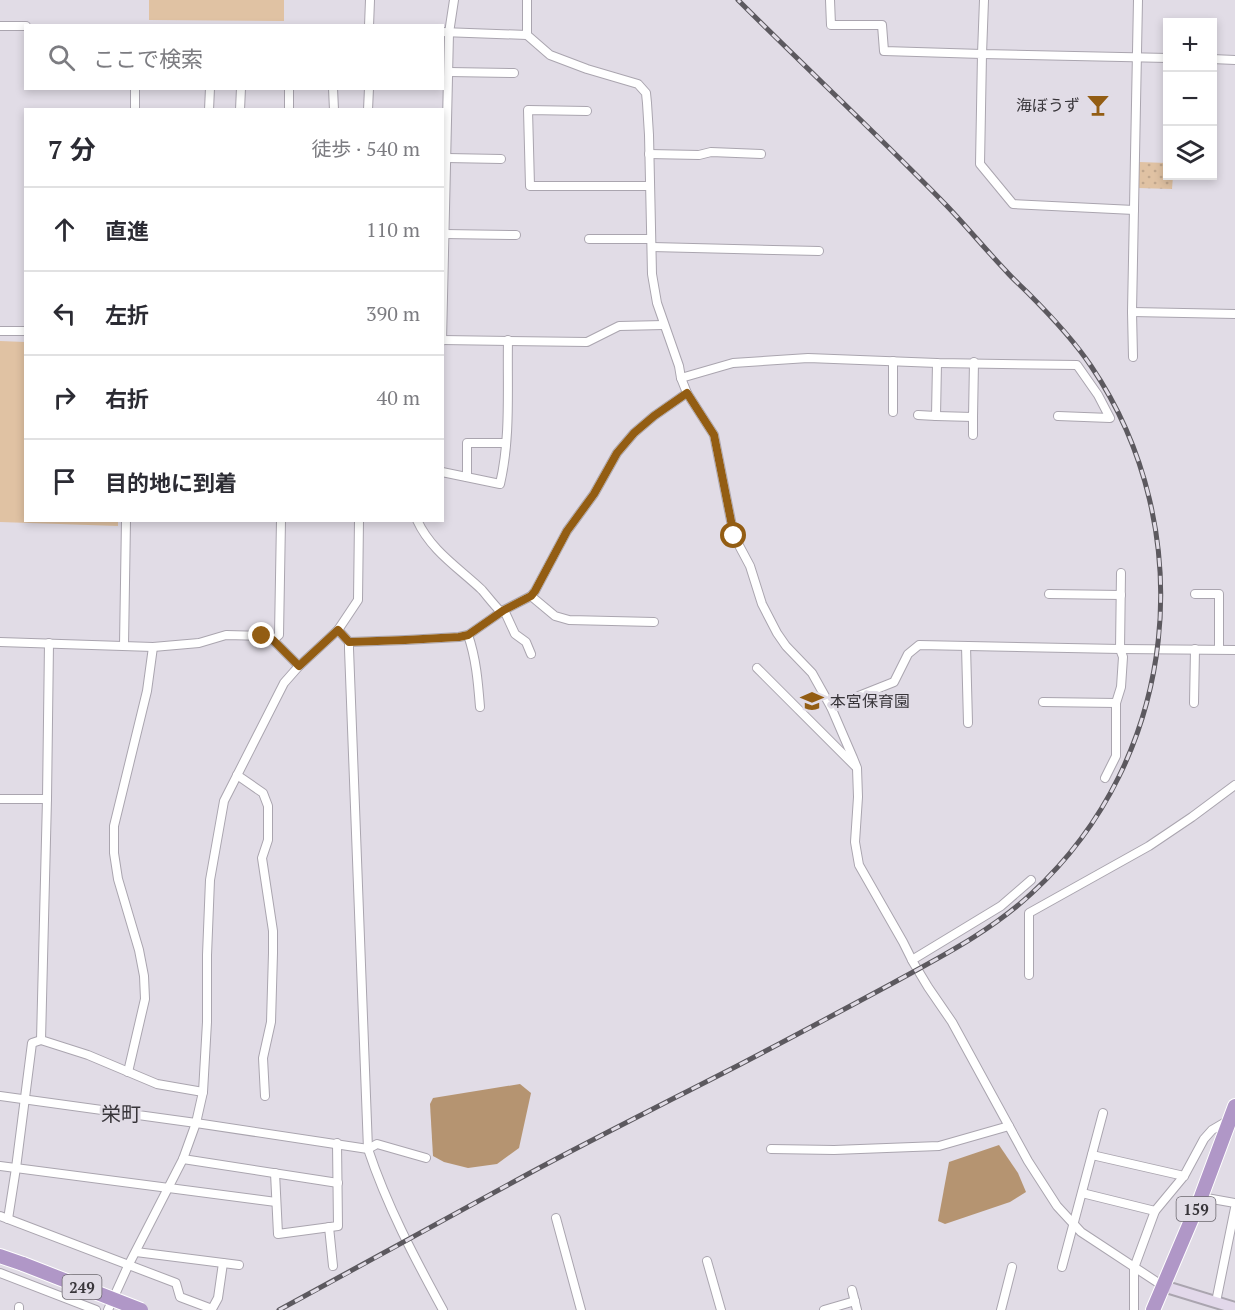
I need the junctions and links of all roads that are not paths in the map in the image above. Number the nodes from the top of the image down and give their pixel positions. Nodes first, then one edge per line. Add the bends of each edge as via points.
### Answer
1 (370, 0) edge
2 (454, 0) edge
3 (527, 0) edge
4 (830, 0) edge
5 (984, 0) edge
6 (1138, 0) edge
7 (369, 24) edge
8 (0, 26) edge
9 (24, 26) edge
10 (446, 33) edge
11 (527, 35) junction
12 (982, 54) junction
13 (1137, 57) junction
14 (1163, 58) edge
15 (1217, 59) edge
16 (1235, 60) edge
17 (449, 72) junction
18 (514, 73) dead end
19 (135, 90) edge
20 (210, 90) edge
21 (241, 90) edge
22 (290, 90) edge
23 (333, 90) edge
24 (369, 90) edge
25 (135, 108) edge
26 (209, 108) edge
27 (240, 108) edge
28 (289, 108) edge
29 (334, 108) edge
30 (368, 108) edge
31 (587, 111) dead end
32 (445, 133) edge
33 (649, 154) junction
34 (760, 154) dead end
35 (447, 158) junction
36 (501, 159) dead end
37 (444, 185) edge
38 (650, 186) junction
39 (1134, 210) junction
40 (445, 234) junction
41 (516, 234) dead end
42 (589, 239) dead end
43 (651, 243) junction
44 (819, 252) dead end
45 (444, 287) edge
46 (1132, 312) junction
47 (1235, 314) edge
48 (664, 325) junction
49 (0, 331) edge
50 (24, 331) edge
51 (444, 340) edge
52 (508, 340) junction
53 (1133, 357) dead end
54 (893, 361) junction
55 (975, 362) junction
56 (937, 363) junction
57 (681, 378) junction
58 (687, 393) junction
59 (892, 412) dead end
60 (918, 415) dead end
61 (936, 416) junction
62 (1058, 416) dead end
63 (973, 417) junction
64 (973, 435) dead end
65 (506, 443) junction
66 (444, 471) edge
67 (467, 477) junction
68 (126, 522) edge
69 (281, 522) edge
70 (359, 522) edge
71 (418, 522) edge
72 (1121, 573) dead end
73 (1049, 594) dead end
74 (1195, 594) dead end
75 (1121, 595) junction
76 (531, 596) junction
77 (502, 611) junction
78 (654, 622) dead end
79 (338, 630) junction
80 (468, 635) junction
81 (273, 640) junction
82 (0, 642) edge
83 (349, 642) junction
84 (49, 643) junction
85 (124, 645) junction
86 (966, 646) junction
87 (153, 647) junction
88 (1120, 649) junction
89 (1195, 649) junction
90 (1219, 649) junction
91 (1235, 650) edge
92 (531, 654) dead end
93 (299, 666) junction
94 (758, 668) dead end
95 (1043, 702) dead end
96 (1116, 703) junction
97 (1194, 703) dead end
98 (480, 706) dead end
99 (831, 707) junction
100 (968, 723) dead end
101 (857, 768) junction
102 (237, 775) junction
103 (1105, 778) dead end
104 (1235, 785) edge
105 (0, 799) edge
106 (47, 800) junction
107 (1031, 880) dead end
108 (912, 960) junction
109 (1029, 975) dead end
110 (41, 1040) junction
111 (128, 1072) junction
112 (203, 1092) junction
113 (0, 1096) edge
114 (265, 1096) dead end
115 (25, 1099) junction
116 (1235, 1106) edge
117 (1103, 1113) dead end
118 (1229, 1120) junction
119 (196, 1123) junction
120 (1009, 1126) junction
121 (337, 1143) junction
122 (368, 1149) junction
123 (771, 1149) dead end
124 (1092, 1155) junction
125 (426, 1158) dead end
126 (183, 1160) junction
127 (0, 1166) edge
128 (16, 1168) junction
129 (275, 1173) junction
130 (1184, 1176) junction
131 (338, 1183) junction
132 (169, 1188) junction
133 (1082, 1193) junction
134 (1201, 1197) junction
135 (276, 1202) junction
136 (1235, 1203) edge
137 (1235, 1208) edge
138 (1155, 1211) junction
139 (4, 1217) edge
140 (556, 1218) dead end
141 (1074, 1224) junction
142 (329, 1227) junction
143 (136, 1252) junction
144 (0, 1256) edge
145 (707, 1261) dead end
146 (223, 1263) junction
147 (239, 1265) dead end
148 (128, 1266) junction
149 (333, 1266) dead end
150 (1012, 1267) dead end
151 (1062, 1267) dead end
152 (1134, 1268) junction
153 (0, 1273) edge
154 (1163, 1286) junction
155 (852, 1290) dead end
156 (855, 1300) junction
157 (1216, 1302) junction
158 (1235, 1308) edge
159 (96, 1310) edge
160 (108, 1310) edge
161 (141, 1310) edge
162 (443, 1310) edge
163 (581, 1310) edge
164 (721, 1310) edge
165 (824, 1310) edge
166 (857, 1310) edge
167 (1001, 1310) edge
168 (1134, 1310) edge
169 (1153, 1310) edge

1 - 7 street
2 - 10 street
3 - 11 street
4 - 12 street via 831,25 882,26 884,51
5 - 12 street
6 - 13 street
8 - 9 street
10 - 11 street
10 - 17 street
11 - 33 street via 550,55 638,84 646,93
12 - 13 street
12 - 39 street via 980,164 1013,204
13 - 14 street
13 - 39 street
15 - 16 street
17 - 18 street
17 - 32 street
19 - 25 street
20 - 26 street
21 - 27 street
22 - 28 street
23 - 29 street
24 - 30 street
31 - 38 street via 528,110 530,186
32 - 35 street
33 - 34 street
33 - 38 street
35 - 36 street
35 - 37 street
37 - 40 street
38 - 43 street
39 - 46 street
40 - 41 street
40 - 45 street
42 - 43 street
43 - 44 street
43 - 48 street via 652,274
46 - 47 street
46 - 53 street
48 - 52 street via 619,326 587,342
48 - 57 street
49 - 50 street
51 - 52 street
52 - 65 street
54 - 56 street
54 - 57 street via 767,360 733,363
54 - 59 street
55 - 56 street
55 - 62 street via 1077,365 1110,418
55 - 63 street
56 - 61 street
57 - 58 street
58 - 76 street via 634,433 617,453
58 - 99 street via 714,435 734,536 750,566 762,604 777,633 812,673
60 - 61 street
61 - 63 street
63 - 64 street
65 - 67 street via 467,443
65 - 67 street via 500,484
66 - 67 street
68 - 85 street
69 - 81 street via 279,635
70 - 79 street via 358,600
71 - 77 street via 432,545
72 - 75 street
73 - 75 street
74 - 90 street via 1219,594
75 - 88 street
76 - 77 street
76 - 78 street via 555,616 569,620
77 - 80 street
77 - 92 street
79 - 83 street
79 - 93 street
80 - 83 street
80 - 98 street
81 - 87 street via 226,635 199,643
81 - 93 street
82 - 84 street
83 - 122 street
84 - 85 street
84 - 106 street
85 - 87 street
86 - 88 street
86 - 99 street via 919,645 908,654 894,682
86 - 100 street
87 - 111 street via 147,691 114,826 118,879 144,976 145,999
88 - 89 street
88 - 96 street via 1121,687
89 - 90 street
89 - 97 street
90 - 91 street
93 - 102 street via 284,683
94 - 101 street
95 - 96 street
96 - 103 street via 1116,756
99 - 101 street
101 - 108 street via 855,842 859,865
102 - 112 street via 224,801 210,880
102 - 114 street via 263,794 268,807 268,840 262,858 273,953 272,1022 263,1058
104 - 109 street via 1149,846 1029,913
105 - 106 street
106 - 110 street
107 - 108 street via 1001,906
108 - 120 street via 952,1022
110 - 111 street
110 - 115 street via 32,1042
111 - 112 street via 157,1084
112 - 119 street
113 - 115 street
115 - 119 street
115 - 128 street
116 - 118 highway, 159
117 - 124 street
118 - 130 street via 1204,1139
118 - 134 highway, 159
119 - 121 street
119 - 126 street
120 - 123 street via 939,1146
120 - 141 street via 1043,1186
121 - 122 street
121 - 131 street
122 - 125 street via 377,1144
122 - 162 street via 406,1242
124 - 130 street
124 - 133 street
126 - 129 street
126 - 132 street
127 - 128 street
128 - 132 street
128 - 139 street
129 - 131 street
129 - 135 street
130 - 138 street
131 - 142 street via 339,1226
132 - 135 street
132 - 143 street
133 - 138 street
133 - 141 street
134 - 136 street
134 - 154 highway, 159
135 - 142 street via 278,1234
137 - 157 street
138 - 152 street
139 - 148 street
140 - 163 street
141 - 151 street
141 - 152 street
142 - 149 street
143 - 146 street
143 - 148 street
144 - 161 highway, 249, bridge
145 - 164 street
146 - 147 street
146 - 148 street via 218,1298 212,1308 180,1297 176,1283
148 - 160 street
150 - 167 street
152 - 154 street
152 - 168 street
153 - 159 street
154 - 157 main road
154 - 169 highway, 159
155 - 156 street
156 - 165 street
156 - 166 street
157 - 158 main road

